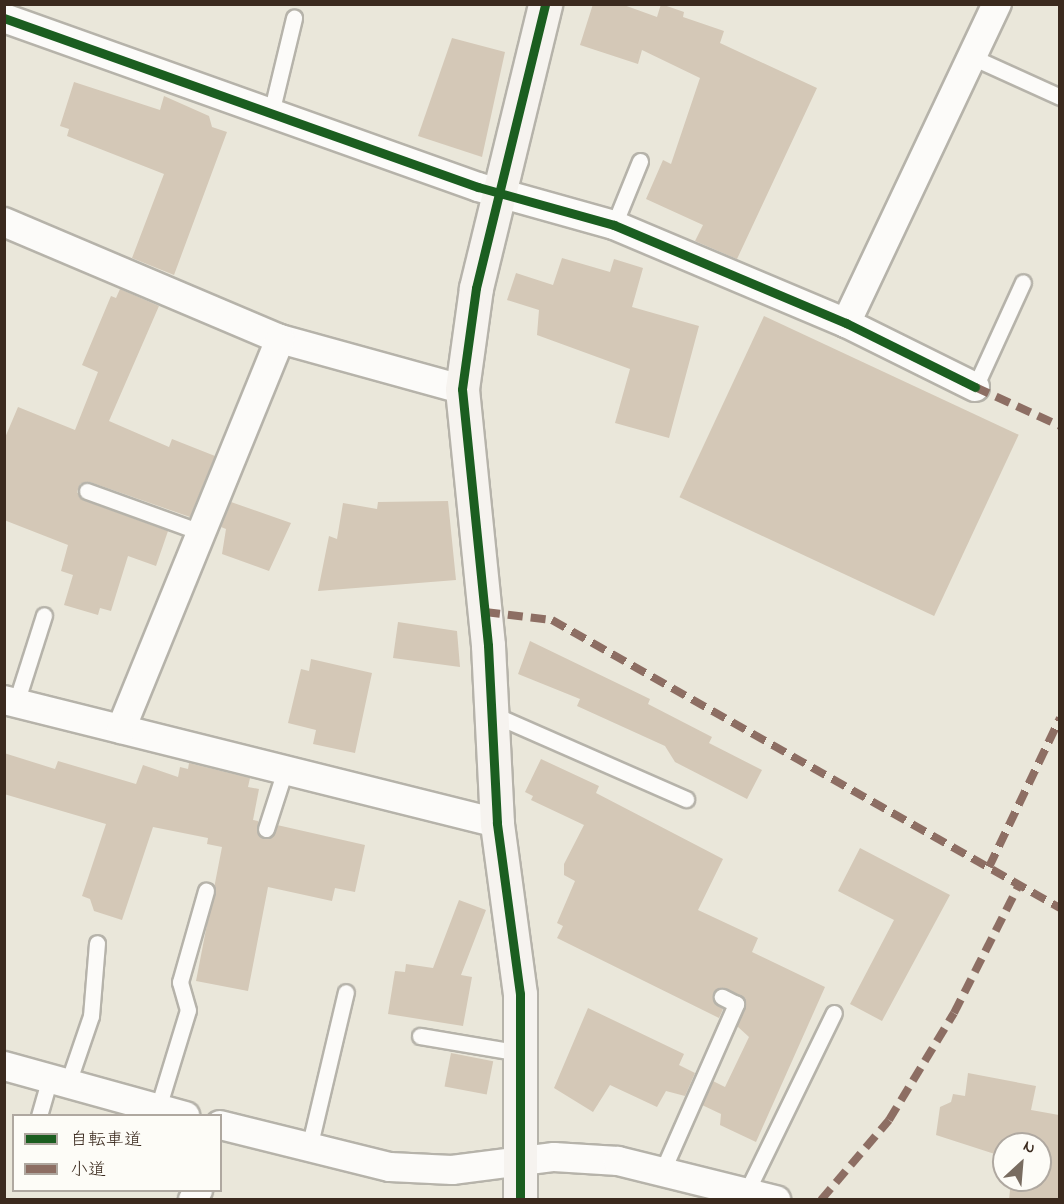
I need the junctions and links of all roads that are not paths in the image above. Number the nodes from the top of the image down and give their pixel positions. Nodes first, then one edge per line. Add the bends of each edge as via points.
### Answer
1 (545, 4) edge
2 (997, 4) edge
3 (7, 13) edge
4 (294, 18) dead end
5 (972, 57) junction
6 (1059, 97) edge
7 (272, 109) junction
8 (640, 161) dead end
9 (500, 191) junction
10 (4, 222) edge
11 (614, 225) junction
12 (1023, 282) dead end
13 (846, 322) junction
14 (280, 339) junction
15 (975, 387) joint
16 (462, 389) junction
17 (87, 491) dead end
18 (200, 532) junction
19 (44, 615) dead end
20 (10, 701) edge
21 (492, 714) junction
22 (121, 729) junction
23 (285, 770) junction
24 (686, 799) dead end
25 (497, 823) junction
26 (266, 829) dead end
27 (206, 891) dead end
28 (97, 943) dead end
29 (346, 992) dead end
30 (722, 997) dead end
31 (834, 1013) dead end
32 (420, 1036) dead end
33 (521, 1053) junction
34 (4, 1066) edge
35 (58, 1081) junction
36 (158, 1108) junction
37 (40, 1114) edge
38 (178, 1114) edge
39 (224, 1134) edge
40 (309, 1148) junction
41 (520, 1163) junction
42 (662, 1172) junction
43 (747, 1191) junction
44 (520, 1200) edge
45 (776, 1200) edge

1 - 9 street
2 - 5 street
3 - 7 street
4 - 7 lane
5 - 6 lane
5 - 13 street
7 - 9 street
8 - 11 lane
9 - 11 street
9 - 16 street via 476,288
10 - 14 street
11 - 13 street
12 - 15 lane
13 - 15 street
14 - 16 street
14 - 18 street
16 - 21 street
17 - 18 lane
18 - 22 street
19 - 20 lane
20 - 22 street
21 - 24 lane
21 - 25 street
22 - 23 street
23 - 25 street
23 - 26 lane
25 - 33 street via 520,994
27 - 36 lane via 180,982 188,1010
28 - 35 lane via 91,1016
29 - 40 lane
30 - 42 lane via 736,1004
31 - 43 lane
32 - 33 lane
33 - 41 street
34 - 35 street
35 - 36 street
35 - 37 lane
36 - 38 street
39 - 40 street
40 - 41 street via 390,1167 452,1170
41 - 42 street via 554,1157 618,1161
41 - 44 street
42 - 43 street
43 - 45 street

